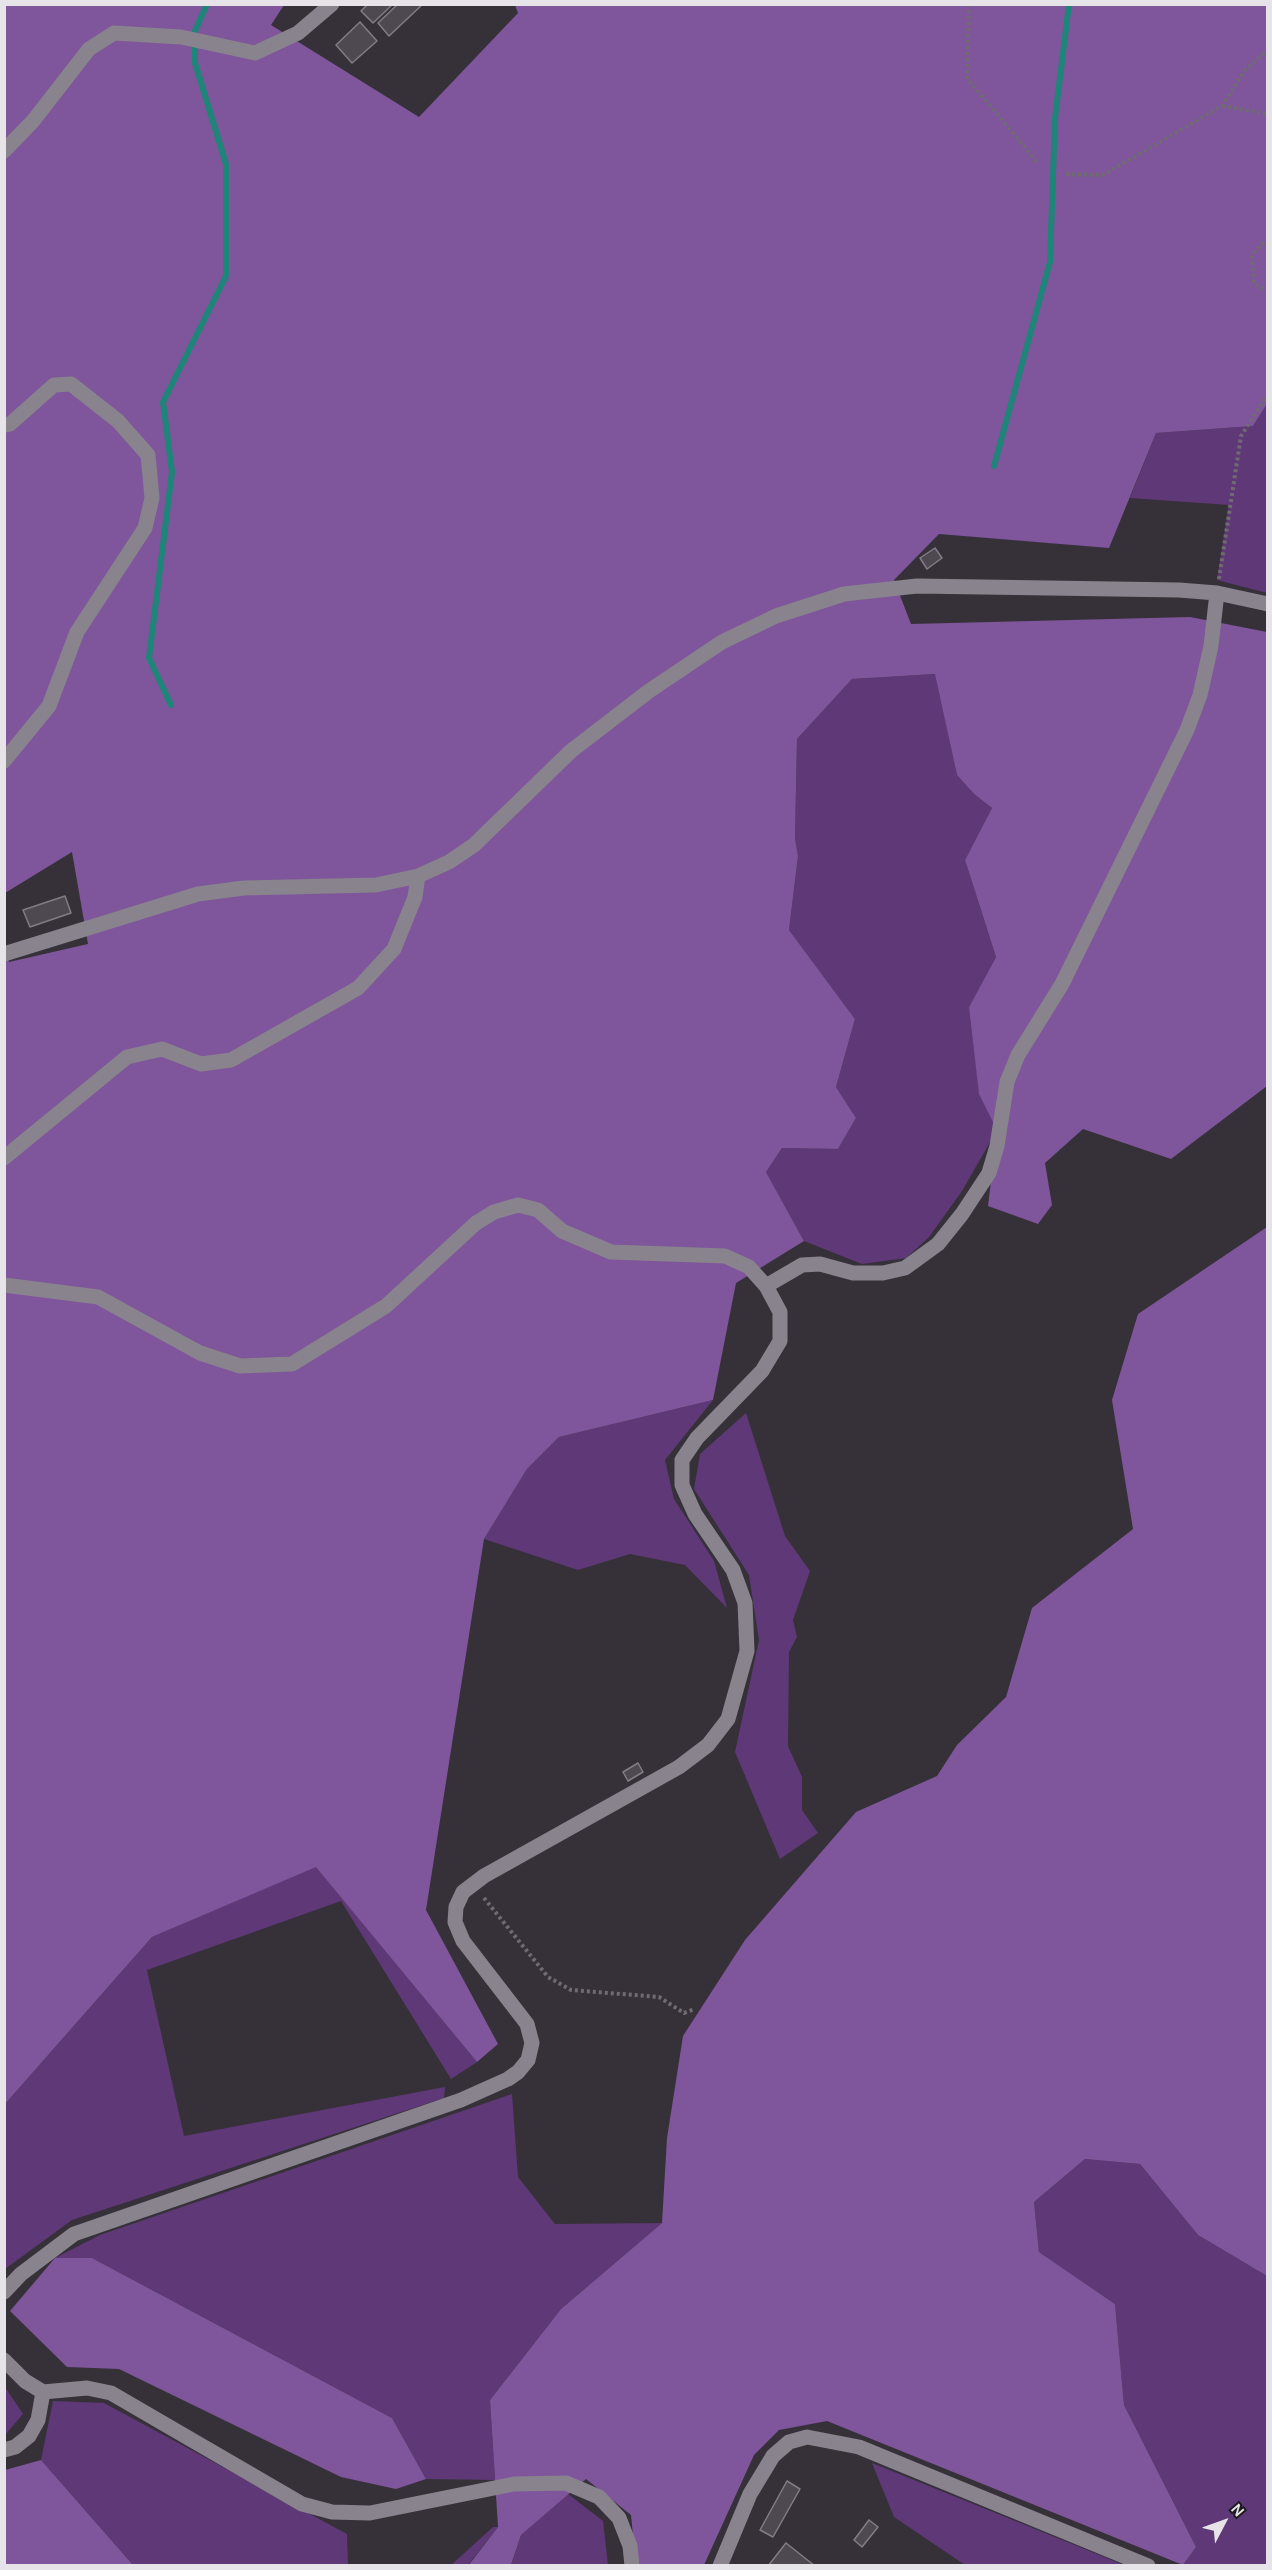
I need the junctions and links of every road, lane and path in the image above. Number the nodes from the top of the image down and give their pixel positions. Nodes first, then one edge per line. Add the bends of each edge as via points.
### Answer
1 (332, 4) edge
2 (969, 4) edge
3 (1268, 50) edge
4 (1222, 106) junction
5 (1268, 114) edge
6 (4, 151) edge
7 (1038, 163) dead end
8 (1066, 174) dead end
9 (1268, 238) edge
10 (1268, 291) edge
11 (1268, 394) edge
12 (4, 425) edge
13 (1216, 593) junction
14 (1268, 604) edge
15 (4, 761) edge
16 (418, 876) junction
17 (4, 954) edge
18 (4, 1158) edge
19 (4, 1285) edge
20 (766, 1286) junction
21 (484, 1876) junction
22 (695, 2009) dead end
23 (4, 2292) edge
24 (4, 2360) edge
25 (43, 2392) junction
26 (4, 2450) edge
27 (632, 2565) edge
28 (720, 2565) edge
29 (1148, 2565) edge

1 - 6 street via 298,33 255,53 181,37 114,33 89,49 33,121
2 - 7 path via 967,78
3 - 4 path via 1245,70
4 - 5 path
4 - 8 path via 1103,175
9 - 10 path via 1252,255 1254,285
11 - 13 path via 1241,436
12 - 15 street via 54,386 71,384 118,421 148,455 152,498 145,528 77,632 49,706
13 - 14 street
13 - 16 street via 917,586 844,594 776,616 722,642 650,691 571,751 474,845
13 - 20 street via 1202,686 1187,730 1062,984 1017,1055 1007,1082 998,1146 989,1173 938,1244 905,1268 853,1273 820,1264 802,1265
16 - 17 street via 376,885 244,888 198,894
16 - 18 street via 415,897 394,948 357,988 231,1060 201,1064 162,1049 127,1057
19 - 20 street via 98,1297 200,1353 240,1366 292,1364 386,1306 476,1222 518,1205 538,1210 562,1231 611,1252 725,1256 750,1267
20 - 21 street via 780,1312 780,1341 762,1371 697,1438 682,1460 682,1485 695,1514 734,1570 745,1604 747,1651 728,1719 708,1745 679,1767
21 - 22 path via 484,1900 548,1977 571,1990 660,1997 684,2013
21 - 23 street via 463,1892 455,1922 463,1941 527,2025 532,2043 528,2060 518,2072 460,2100 74,2234 21,2274
24 - 25 street
25 - 26 street via 38,2420 29,2436
25 - 27 street via 87,2388 111,2393 302,2504 332,2512 370,2513 514,2484 566,2483 598,2498 620,2518
28 - 29 street via 750,2494 773,2456 789,2442 807,2437 859,2447

